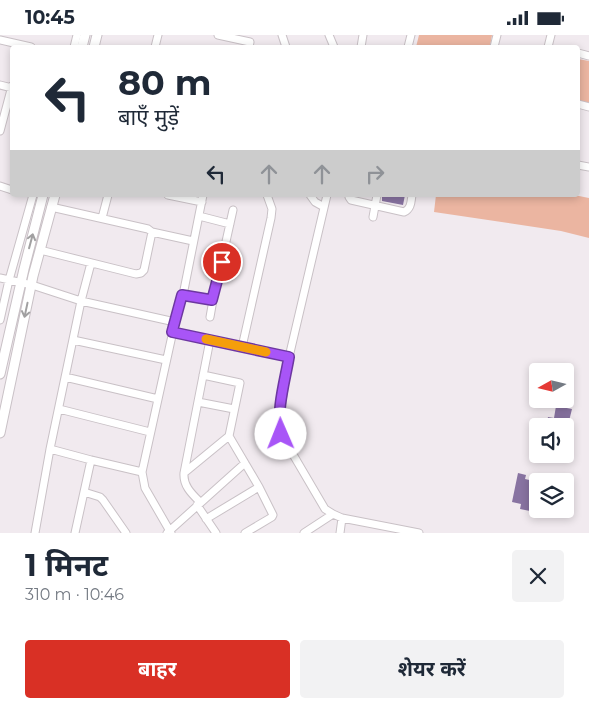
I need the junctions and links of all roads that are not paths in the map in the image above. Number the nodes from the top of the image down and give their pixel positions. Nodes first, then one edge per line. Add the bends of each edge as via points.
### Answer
1 (218, 35) edge
2 (0, 40) edge
3 (250, 41) edge
4 (18, 45) edge
5 (10, 94) edge
6 (0, 131) edge
7 (32, 197) edge
8 (42, 197) edge
9 (54, 197) edge
10 (107, 197) edge
11 (185, 197) edge
12 (268, 197) edge
13 (311, 197) edge
14 (326, 197) edge
15 (349, 197) edge
16 (377, 197) edge
17 (412, 197) edge
18 (202, 199) edge
19 (375, 205) junction
20 (51, 207) junction
21 (324, 207) junction
22 (233, 210) dead end
23 (198, 216) junction
24 (373, 217) dead end
25 (102, 218) junction
26 (230, 224) junction
27 (152, 231) junction
28 (194, 241) junction
29 (40, 250) junction
30 (91, 263) junction
31 (0, 278) edge
32 (9, 280) junction
33 (21, 283) junction
34 (32, 285) junction
35 (182, 295) junction
36 (212, 300) junction
37 (81, 301) junction
38 (210, 317) dead end
39 (0, 320) edge
40 (175, 322) junction
41 (172, 332) junction
42 (73, 340) junction
43 (210, 340) junction
44 (242, 347) junction
45 (289, 357) junction
46 (166, 360) junction
47 (0, 374) edge
48 (203, 375) junction
49 (65, 377) junction
50 (158, 399) junction
51 (198, 402) junction
52 (59, 409) junction
53 (234, 409) junction
54 (150, 432) junction
55 (0, 433) edge
56 (229, 436) junction
57 (50, 449) junction
58 (91, 460) junction
59 (245, 463) junction
60 (142, 472) junction
61 (184, 473) junction
62 (259, 487) junction
63 (84, 492) junction
64 (199, 504) junction
65 (333, 515) junction
66 (342, 518) junction
67 (206, 519) junction
68 (384, 530) edge
69 (169, 532) edge
70 (35, 533) edge
71 (75, 533) edge
72 (126, 533) edge
73 (216, 533) edge
74 (245, 533) edge
75 (304, 533) edge
76 (340, 533) edge
77 (419, 533) edge

1 - 3 street
2 - 4 street
5 - 6 street
7 - 32 street
33 -> 8 street
9 - 20 street
10 - 25 street
11 - 18 street
12 - 44 street via 271,217
13 - 21 street
14 - 21 street
15 - 19 street
16 - 19 street
17 - 19 street via 410,207 404,212
18 - 23 street
19 - 24 street
20 - 25 street
20 - 29 street
21 - 45 street
22 - 26 street
23 - 26 street
23 - 28 street
25 - 27 street
26 - 36 street
27 - 28 street
27 - 30 street via 141,273
28 - 35 street
29 - 30 street
29 - 34 street
30 - 37 street
31 - 32 street
32 - 33 street
32 - 39 street
33 - 34 street
33 - 47 street
34 - 37 street
34 -> 55 street
35 - 36 street
35 - 40 street
36 - 38 street
37 - 40 street
37 - 42 street
40 - 41 street
41 - 43 street
41 - 46 street
42 - 46 street
42 - 49 street
43 - 44 street
43 - 48 street
44 - 45 street
45 - 65 street via 280,414 281,434 325,509
46 - 50 street
48 - 51 street
48 - 53 street via 240,383
49 - 50 street
49 - 52 street
50 - 54 street
51 - 53 street
51 - 61 street
52 - 54 street
52 - 57 street
53 - 56 street
54 - 60 street
56 - 59 street
56 - 61 street
57 - 58 street
57 - 70 street
58 - 60 street
58 - 63 street
59 - 62 street
59 - 64 street
60 - 69 street via 144,488
61 - 64 street via 186,487
62 - 67 street
62 - 74 street via 273,515
63 - 71 street
63 - 72 street via 100,497
64 - 67 street
64 - 69 street
65 - 66 street
65 - 75 street
66 - 68 street
66 - 76 street
67 - 73 street
68 - 77 street

